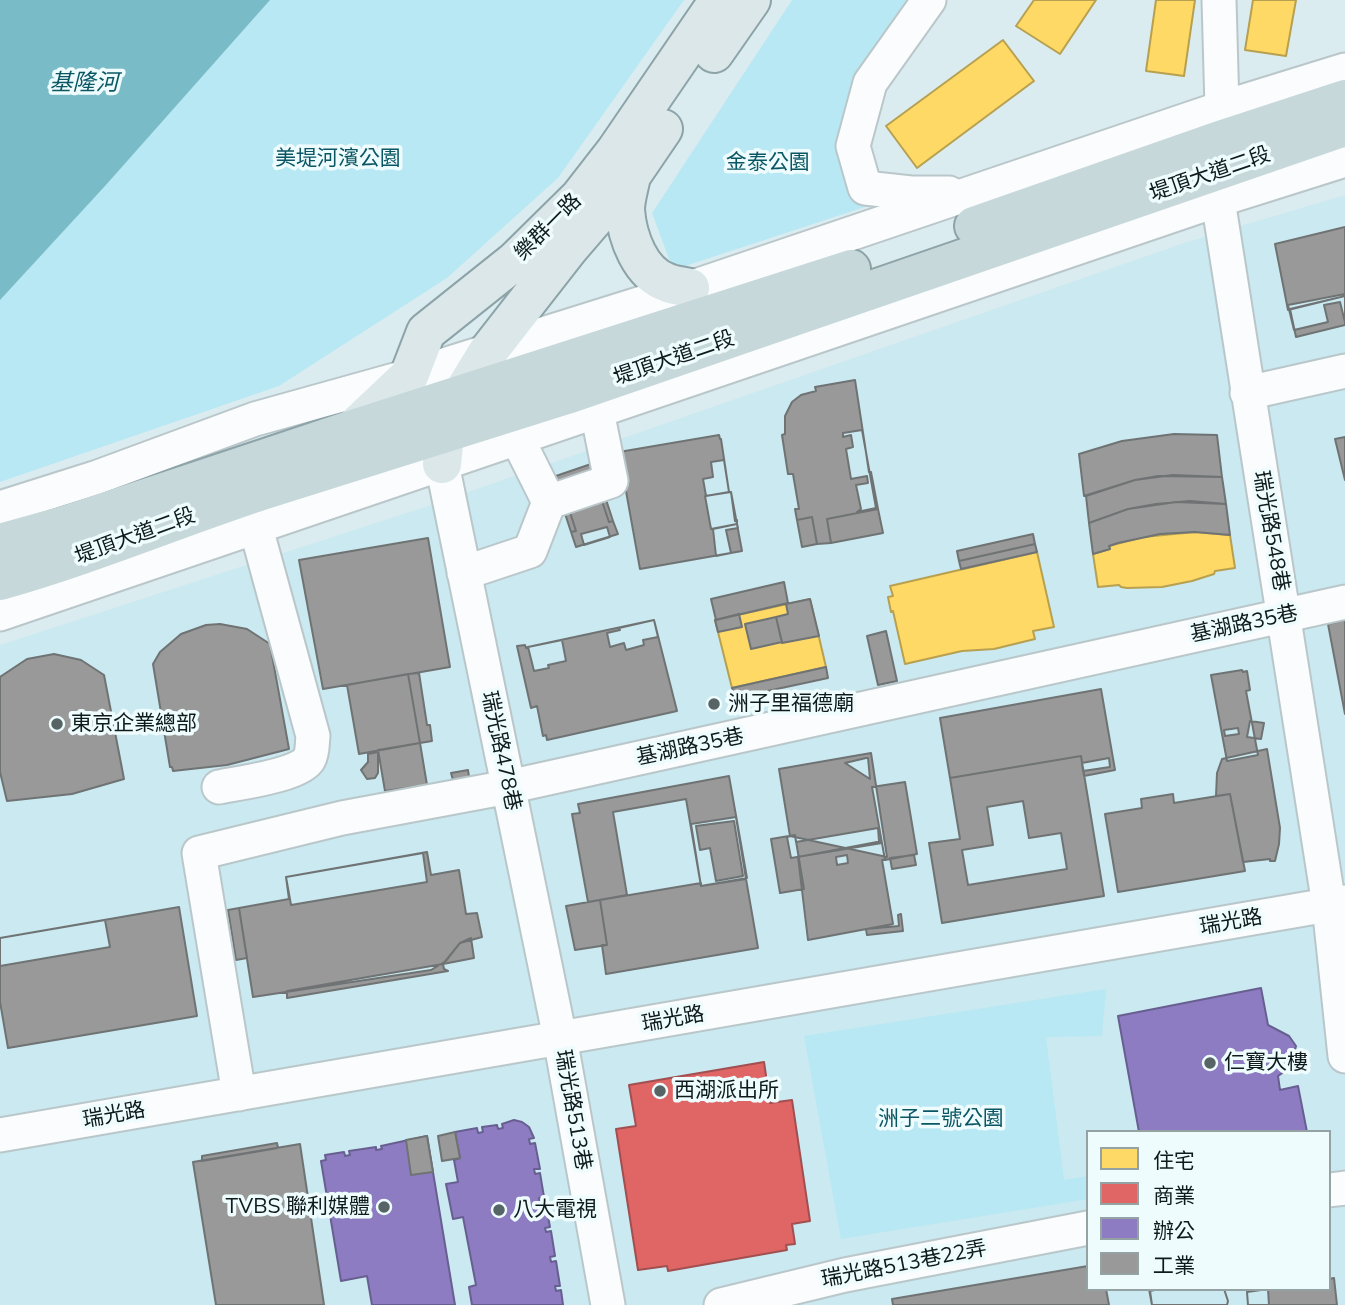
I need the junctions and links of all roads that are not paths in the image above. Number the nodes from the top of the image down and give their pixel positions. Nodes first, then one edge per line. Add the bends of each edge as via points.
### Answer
1 (719, 0) edge
2 (751, 0) edge
3 (929, 0) edge
4 (1219, 0) edge
5 (1345, 70) edge
6 (1345, 99) edge
7 (1222, 108) junction
8 (1345, 127) edge
9 (1345, 160) edge
10 (631, 176) junction
11 (973, 194) junction
12 (1218, 200) junction
13 (690, 288) junction
14 (487, 353) junction
15 (1345, 371) edge
16 (409, 376) junction
17 (1247, 393) junction
18 (462, 394) junction
19 (597, 411) junction
20 (353, 429) junction
21 (517, 438) junction
22 (444, 450) junction
23 (0, 491) edge
24 (549, 502) junction
25 (0, 508) edge
26 (256, 528) junction
27 (0, 543) edge
28 (464, 573) junction
29 (0, 581) edge
30 (1345, 602) edge
31 (0, 614) edge
32 (1285, 615) junction
33 (219, 787) dead end
34 (508, 787) junction
35 (1337, 903) edge
36 (560, 1038) junction
37 (1345, 1056) edge
38 (239, 1094) junction
39 (0, 1135) edge
40 (1086, 1228) edge
41 (608, 1305) edge
42 (720, 1305) edge

1 - 16 main road, 樂群一路 via 580,197 515,261 426,332
2 - 10 main road, 樂群一路
3 - 11 street via 870,83 853,146 865,188
4 - 7 street
5 - 7 street
6 - 18 highway, 堤頂大道二段 via 848,270
7 - 11 street
8 - 22 highway, 堤頂大道二段
9 - 12 street, 堤頂大道二段
10 - 13 main road via 625,207 629,238 638,257 666,283
10 - 14 main road, 樂群一路
11 - 13 street
12 - 17 street, 瑞光路548巷
12 - 19 street, 堤頂大道二段
13 - 14 street
14 - 16 street
14 - 18 main road, 樂群一路
15 - 17 street
16 - 20 main road, 樂群一路
16 - 23 street via 360,368
16 - 25 street via 255,419
17 - 32 street, 瑞光路548巷
18 - 20 highway, 堤頂大道二段
18 - 22 main road, 樂群一路
19 - 21 street, 堤頂大道二段
19 - 24 street via 611,481
20 - 27 highway, 堤頂大道二段
21 - 22 street, 堤頂大道二段
21 - 24 street
22 - 26 street, 堤頂大道二段
22 - 28 street, 瑞光路478巷
22 - 29 highway, 堤頂大道二段 via 261,492
24 - 28 street via 530,551
26 - 31 street, 堤頂大道二段
26 - 33 street via 313,736 312,747 309,760 298,769
28 - 34 street, 瑞光路478巷
30 - 32 street, 基湖路35巷
32 - 34 street, 基湖路35巷
32 - 35 street, 瑞光路548巷
34 - 36 street, 瑞光路478巷
34 - 38 street, 基湖路35巷 via 342,818 199,853
35 - 36 street, 瑞光路
35 - 37 street, 瑞光路548巷
36 - 38 street, 瑞光路
36 - 41 street, 瑞光路513巷
38 - 39 street, 瑞光路
40 - 42 street, 瑞光路513巷22弄 via 845,1275

